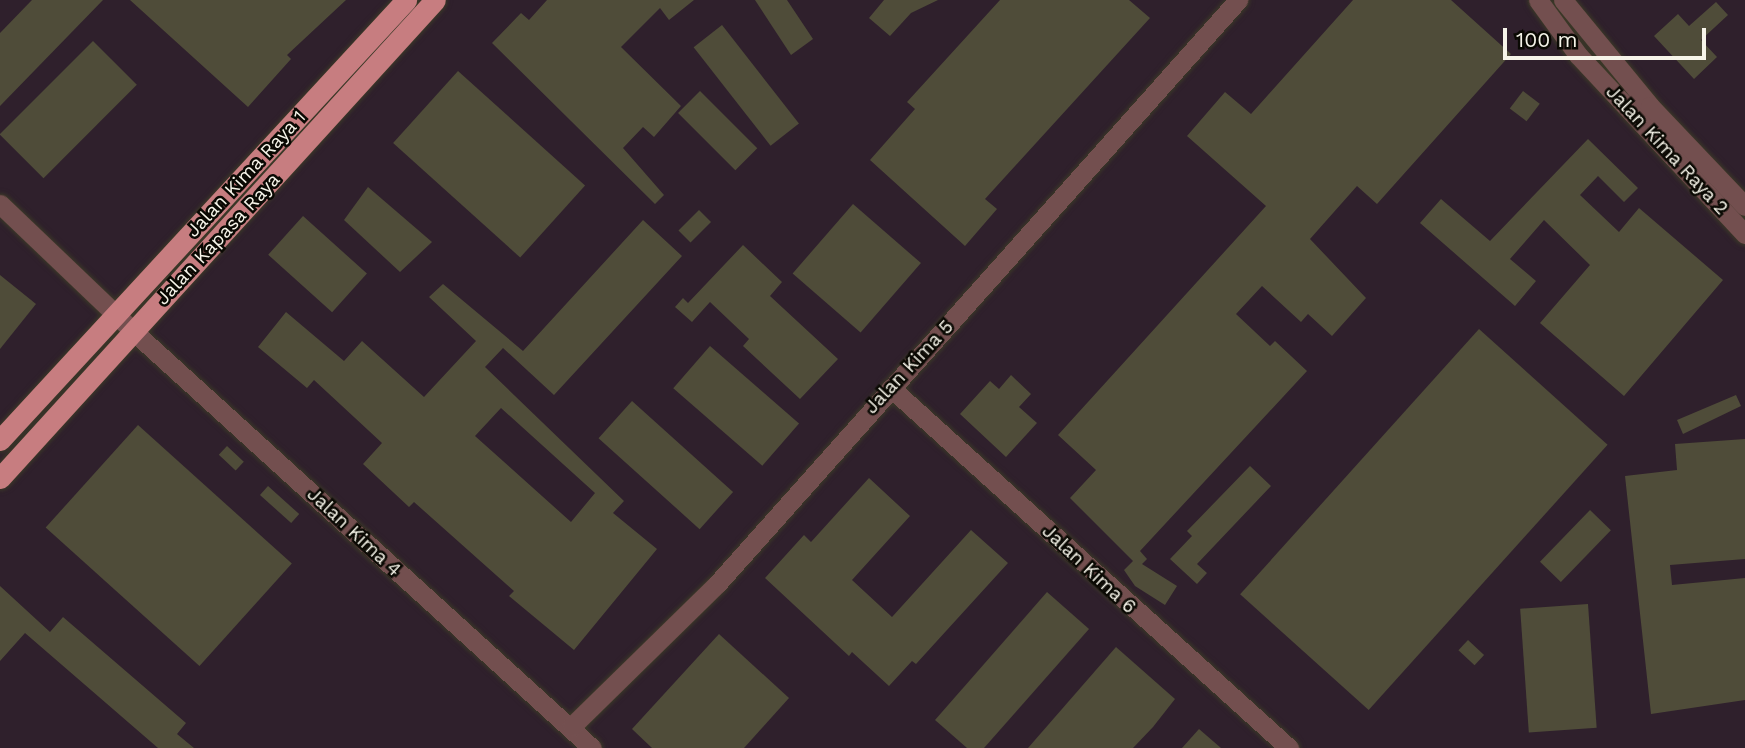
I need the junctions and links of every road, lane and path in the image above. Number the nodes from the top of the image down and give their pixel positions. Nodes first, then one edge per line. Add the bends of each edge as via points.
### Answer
1 (406, 0) edge
2 (435, 0) edge
3 (1238, 0) edge
4 (1538, 0) edge
5 (1563, 0) edge
6 (0, 204) edge
7 (1745, 206) edge
8 (1745, 233) edge
9 (116, 314) junction
10 (133, 331) junction
11 (891, 388) junction
12 (0, 440) edge
13 (0, 478) edge
14 (572, 726) junction
15 (592, 748) edge
16 (1289, 748) edge

1 - 9 main road, Jalan Kima Raya 1
2 - 10 main road, Jalan Kapasa Raya
3 - 11 street, Jalan Kima 5
4 - 8 street, Jalan Kima Raya 2 via 1578,55
5 - 7 street, Jalan Kima Raya 2 via 1650,106
6 - 9 street, Jalan Kima 4
9 - 10 street, Jalan Kima 4
9 - 12 main road, Jalan Kima Raya 1
10 - 13 main road, Jalan Kapasa Raya
10 - 14 street, Jalan Kima 4
11 - 14 street, Jalan Kima 5 via 692,612
11 - 16 street, Jalan Kima 6
14 - 15 street, Jalan Kima 4

